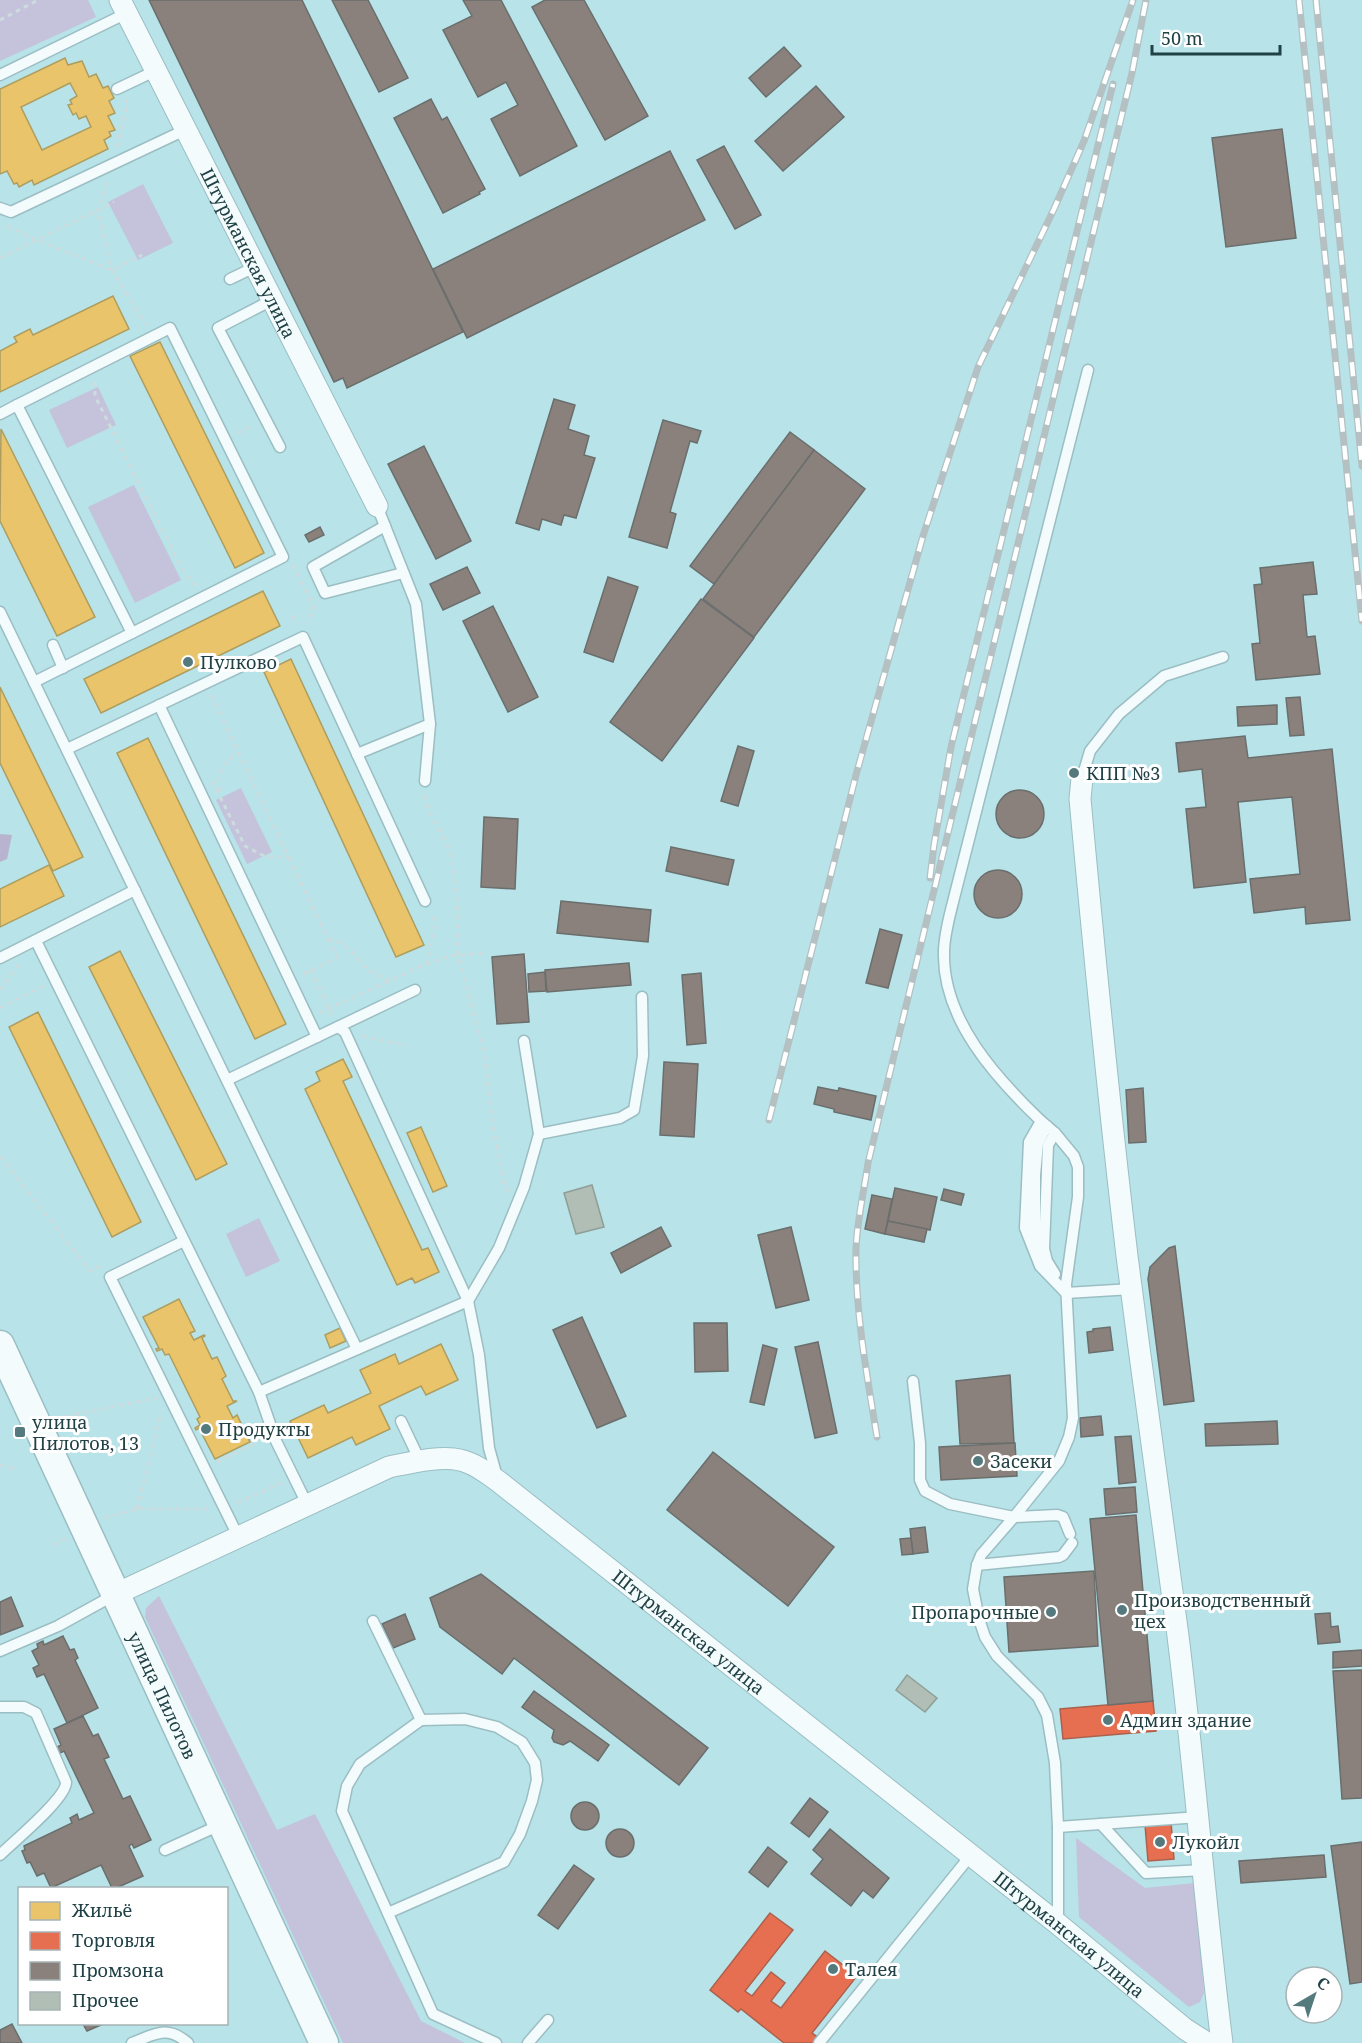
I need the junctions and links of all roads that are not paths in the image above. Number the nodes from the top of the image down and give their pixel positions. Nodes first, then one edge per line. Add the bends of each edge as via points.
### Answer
1 (124, 7) edge
2 (155, 71) junction
3 (0, 75) edge
4 (121, 87) road end
5 (185, 130) junction
6 (2, 214) edge
7 (255, 267) junction
8 (230, 279) dead end
9 (272, 300) junction
10 (1088, 370) dead end
11 (17, 405) junction
12 (0, 414) edge
13 (280, 447) dead end
14 (377, 506) joint
15 (384, 526) junction
16 (403, 573) junction
17 (0, 612) edge
18 (132, 633) junction
19 (53, 645) dead end
20 (1223, 657) dead end
21 (63, 668) junction
22 (34, 682) junction
23 (159, 705) junction
24 (430, 724) junction
25 (67, 750) junction
26 (357, 754) junction
27 (1082, 778) joint
28 (425, 781) road end
29 (135, 890) junction
30 (425, 901) road end
31 (36, 941) junction
32 (0, 958) edge
33 (415, 990) dead end
34 (642, 997) dead end
35 (342, 1029) junction
36 (317, 1037) junction
37 (524, 1041) dead end
38 (227, 1080) junction
39 (1048, 1126) junction
40 (539, 1134) junction
41 (184, 1241) junction
42 (1132, 1289) junction
43 (1066, 1293) junction
44 (468, 1301) junction
45 (357, 1349) junction
46 (3, 1359) edge
47 (913, 1381) dead end
48 (259, 1392) junction
49 (401, 1421) dead end
50 (420, 1461) junction
51 (498, 1481) junction
52 (307, 1504) junction
53 (1014, 1517) junction
54 (238, 1536) junction
55 (977, 1565) junction
56 (116, 1594) junction
57 (373, 1621) dead end
58 (0, 1651) edge
59 (0, 1707) edge
60 (421, 1720) junction
61 (1199, 1817) junction
62 (222, 1824) junction
63 (1101, 1824) junction
64 (1058, 1827) junction
65 (165, 1850) dead end
66 (0, 1855) edge
67 (971, 1855) junction
68 (1204, 1870) junction
69 (388, 1913) junction
70 (1058, 1924) junction
71 (549, 2019) dead end
72 (1184, 2036) edge
73 (132, 2043) edge
74 (188, 2043) edge
75 (324, 2043) edge
76 (496, 2043) edge
77 (528, 2043) edge
78 (819, 2043) edge
79 (1207, 2043) edge
80 (1222, 2043) edge

1 - 2 street, Штурманская улица
1 - 3 lane
2 - 4 lane
2 - 5 street, Штурманская улица
5 - 6 lane
5 - 7 street, Штурманская улица
7 - 8 lane
7 - 9 street, Штурманская улица
9 - 13 lane via 218,328
9 - 14 street, Штурманская улица
10 - 39 lane via 955,891 944,953 955,1008 968,1033 1016,1097
11 - 12 lane
11 - 18 lane
11 - 18 lane via 171,328 283,557
14 - 15 lane
15 - 16 lane
15 - 16 lane via 313,567 325,592
16 - 24 lane via 416,604
17 - 22 lane
18 - 21 lane
19 - 21 lane
20 - 27 lane via 1164,676 1119,714 1090,751
21 - 22 lane
22 - 25 lane
23 - 25 lane
23 - 26 lane via 303,637
23 - 36 lane
24 - 26 lane
24 - 28 lane
25 - 29 lane
26 - 30 lane
27 - 42 street via 1080,799 1100,1027
29 - 31 lane
29 - 38 lane
31 - 32 lane
31 - 41 lane
33 - 35 lane
34 - 40 lane via 643,1056 634,1110 620,1118
35 - 36 lane
35 - 44 lane
36 - 38 lane
37 - 40 lane
38 - 45 lane
39 - 43 lane via 1044,1249
39 - 43 lane via 1074,1156 1078,1167
39 - 43 lane via 1029,1142 1025,1228 1040,1266
40 - 44 lane via 499,1248
41 - 48 lane
41 - 54 lane via 110,1277
42 - 43 lane
42 - 61 street
43 - 53 lane via 1073,1418 1070,1437 1059,1461
44 - 45 lane
44 - 51 lane via 479,1354 489,1448
45 - 48 lane
46 - 56 street, улица Пилотов
47 - 53 lane via 920,1480 925,1491 950,1504
48 - 52 lane via 276,1442
49 - 50 lane
50 - 51 street, Штурманская улица via 459,1459
50 - 52 street, Штурманская улица via 389,1467
51 - 67 street, Штурманская улица
52 - 54 street, Штурманская улица
53 - 55 lane
53 - 55 lane via 1063,1517 1071,1538 1063,1555
54 - 56 street, Штурманская улица
55 - 64 lane via 973,1589 985,1637 997,1656 1044,1705 1054,1763
56 - 58 lane via 58,1626
56 - 62 street, улица Пилотов
57 - 60 lane
59 - 66 lane via 24,1707 36,1713 66,1787
60 - 69 lane via 360,1764 347,1786 342,1810
60 - 69 lane via 465,1719 497,1726 522,1742 535,1763 537,1780 520,1834 504,1862
61 - 63 lane
61 - 68 street
62 - 65 lane
62 - 75 street, улица Пилотов
63 - 64 lane
63 - 68 lane via 1146,1873
64 - 70 lane
67 - 70 street, Штурманская улица
67 - 78 lane
68 - 80 street
69 - 76 lane via 433,2014
70 - 72 street, Штурманская улица
71 - 77 lane
72 - 79 street, Штурманская улица
73 - 74 lane via 161,2032 178,2034

